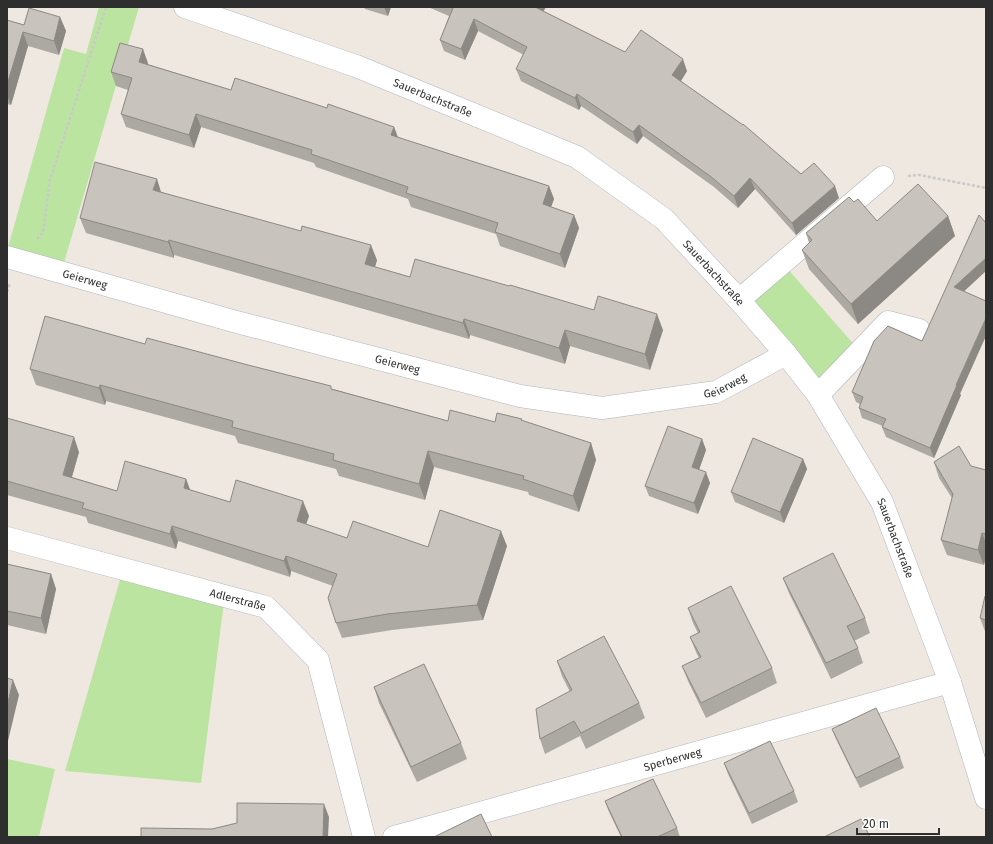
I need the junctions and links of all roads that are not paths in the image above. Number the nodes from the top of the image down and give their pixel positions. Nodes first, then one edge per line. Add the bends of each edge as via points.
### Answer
1 (185, 7) edge
2 (883, 177) road end
3 (12, 258) edge
4 (739, 300) junction
5 (919, 330) dead end
6 (786, 354) junction
7 (818, 395) junction
8 (7, 538) edge
9 (950, 682) junction
10 (986, 798) edge
11 (364, 837) edge
12 (394, 837) edge

1 - 4 street, Sauerbachstraße via 356,66 577,157 664,219
2 - 4 street
3 - 6 street, Geierweg via 520,396 602,408 716,392
4 - 6 street, Sauerbachstraße
5 - 7 street via 888,322
6 - 7 street, Sauerbachstraße
7 - 9 street, Sauerbachstraße via 882,502
8 - 11 street, Adlerstraße via 266,607 318,660
9 - 10 street, Sauerbachstraße
9 - 12 street, Sperberweg

